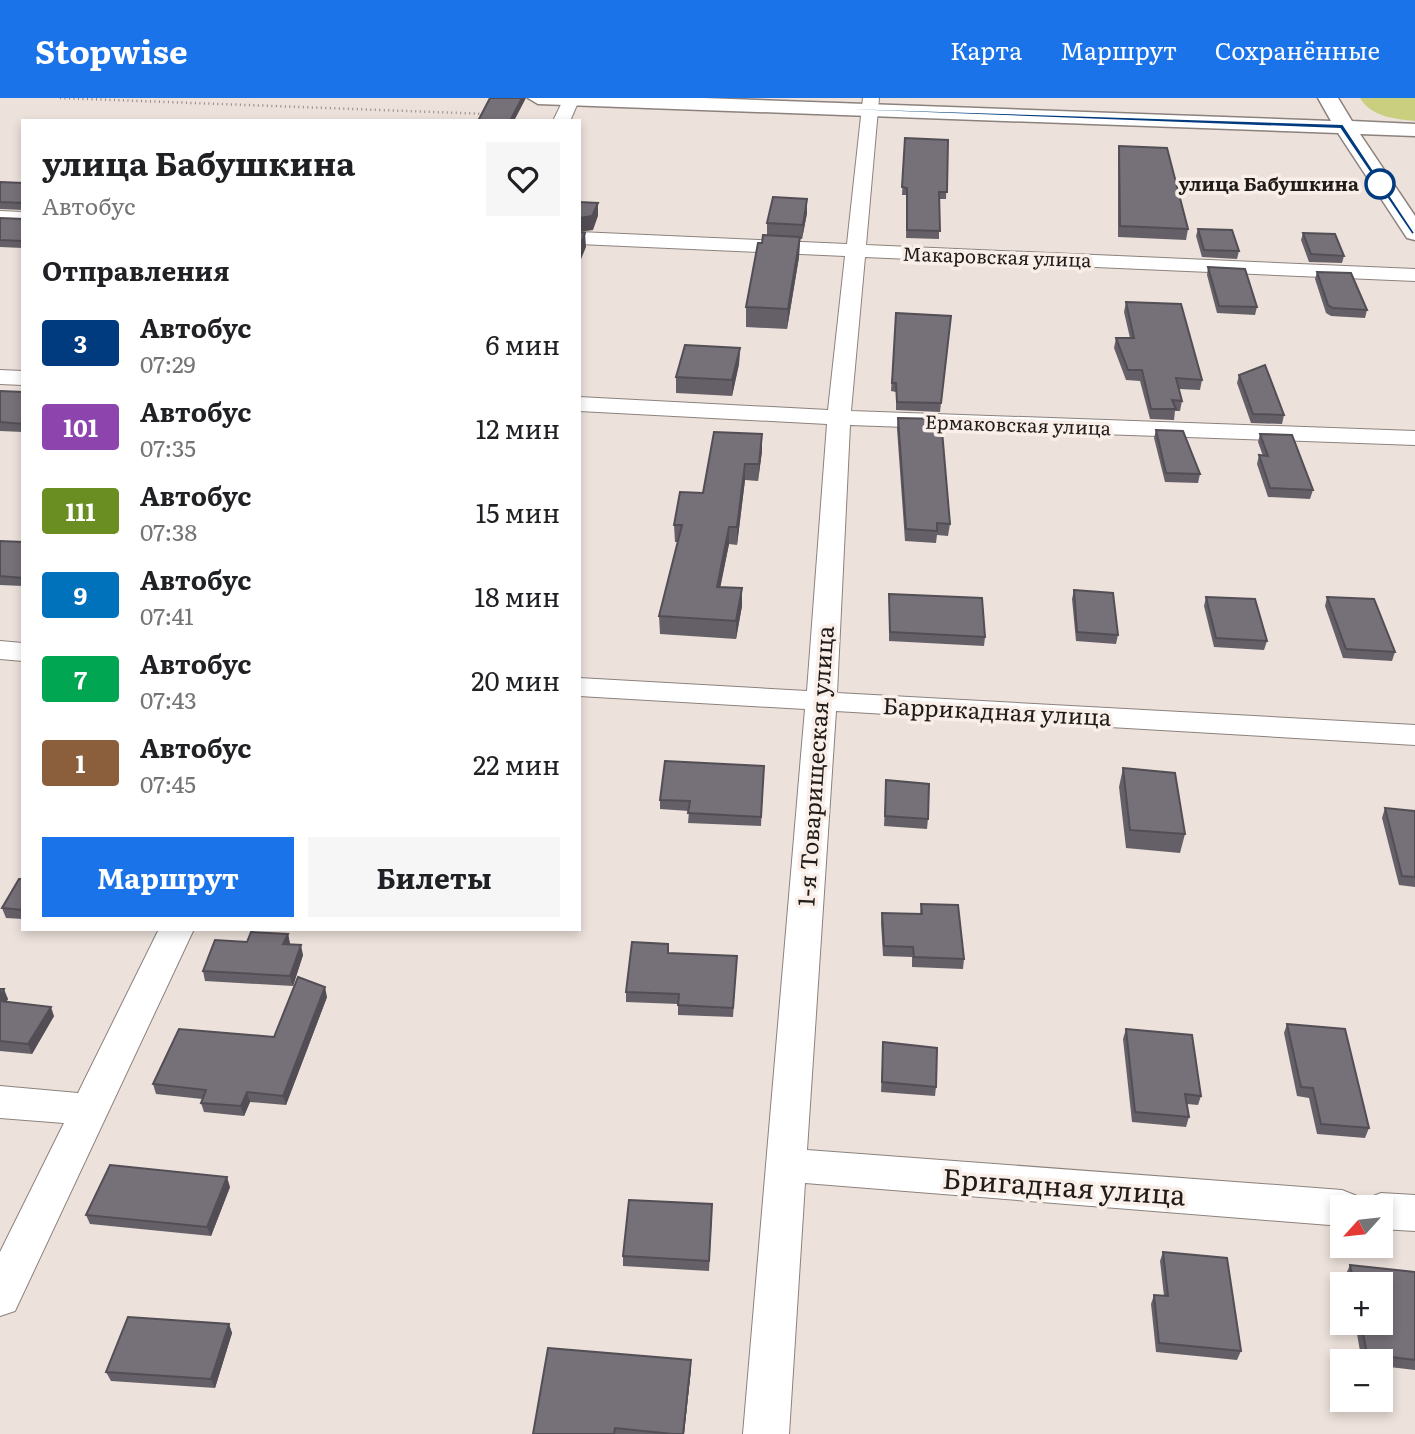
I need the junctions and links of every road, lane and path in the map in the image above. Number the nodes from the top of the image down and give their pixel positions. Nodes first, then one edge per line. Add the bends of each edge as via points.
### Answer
1 (538, 98) edge
2 (1328, 98) edge
3 (572, 99) edge
4 (870, 104) edge
5 (562, 119) edge
6 (1343, 127) junction
7 (1415, 130) edge
8 (0, 217) edge
9 (21, 218) edge
10 (1415, 233) edge
11 (581, 238) edge
12 (858, 252) junction
13 (1415, 275) edge
14 (0, 377) edge
15 (21, 378) edge
16 (581, 404) edge
17 (839, 418) junction
18 (1415, 438) edge
19 (0, 650) edge
20 (21, 652) edge
21 (581, 687) edge
22 (821, 703) junction
23 (1415, 735) edge
24 (176, 931) edge
25 (0, 1102) edge
26 (90, 1110) junction
27 (786, 1165) junction
28 (1330, 1207) edge
29 (1393, 1212) edge
30 (1415, 1213) edge
31 (0, 1297) edge
32 (766, 1434) edge

1 - 3 main road
2 - 6 main road
3 - 4 main road
3 - 5 street
4 - 6 main road
4 - 12 street, 1-я Товарищеская улица
6 - 7 main road
6 - 10 main road
8 - 9 street
11 - 12 street, Макаровская улица
12 - 13 street, Макаровская улица
12 - 17 street, 1-я Товарищеская улица
14 - 15 street
16 - 17 street, Ермаковская улица
17 - 18 street, Ермаковская улица
17 - 22 street, 1-я Товарищеская улица
19 - 20 street
21 - 22 street, Баррикадная улица
22 - 23 street, Баррикадная улица
22 - 27 street, 1-я Товарищеская улица
24 - 26 street
25 - 26 street
26 - 31 street
27 - 28 street, Бригадная улица
27 - 32 street, 1-я Товарищеская улица
29 - 30 street

